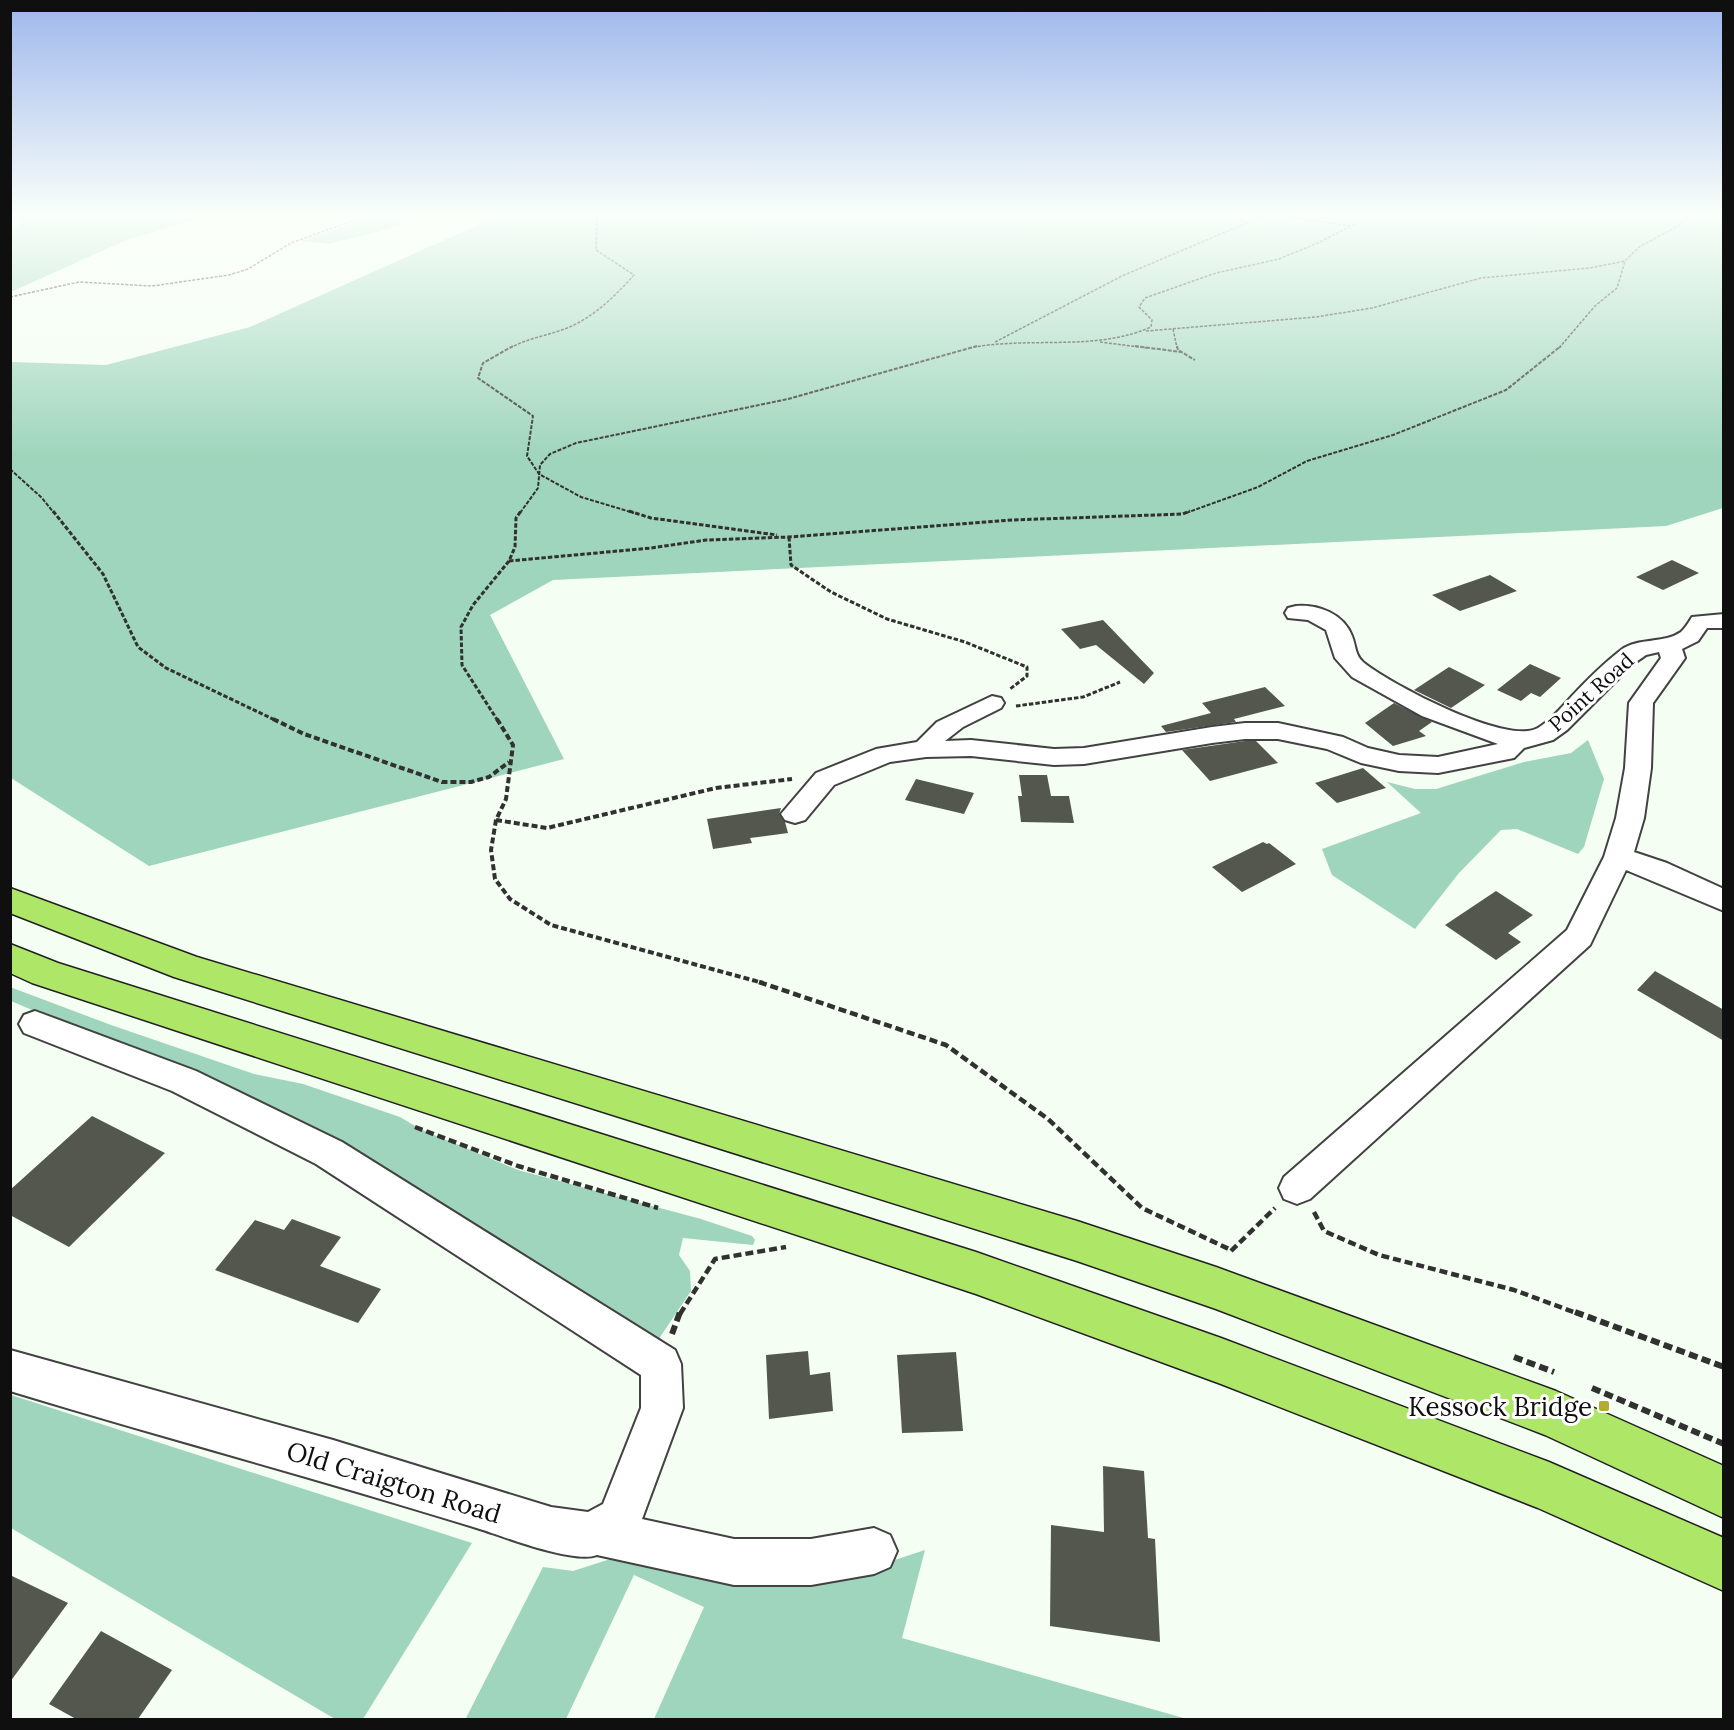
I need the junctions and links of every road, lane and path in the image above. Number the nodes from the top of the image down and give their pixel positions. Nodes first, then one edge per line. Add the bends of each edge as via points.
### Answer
1 (615, 297) edge
2 (1086, 297) edge
3 (1149, 297) edge
4 (1419, 297) edge
5 (1606, 297) edge
6 (1173, 330) junction
7 (1142, 331) junction
8 (1084, 340) junction
9 (994, 343) junction
10 (1181, 352) junction
11 (1195, 360) dead end
12 (10, 469) edge
13 (539, 474) junction
14 (789, 537) junction
15 (509, 561) junction
16 (1296, 613) dead end
17 (1724, 621) edge
18 (1669, 646) junction
19 (1120, 681) dead end
20 (992, 703) junction
21 (1517, 740) junction
22 (926, 749) junction
23 (509, 762) junction
24 (825, 779) junction
25 (795, 814) dead end
26 (496, 820) junction
27 (1618, 857) junction
28 (10, 900) edge
29 (1724, 901) edge
30 (10, 957) edge
31 (35, 1023) dead end
32 (1298, 1187) junction
33 (789, 1247) dead end
34 (661, 1364) junction
35 (1724, 1367) edge
36 (10, 1370) edge
37 (1724, 1493) edge
38 (596, 1532) junction
39 (874, 1551) dead end
40 (1724, 1565) edge

1 - 13 path via 572,326 522,341 483,363 478,378 533,416 527,456
2 - 9 path
3 - 7 path via 1139,307 1152,320 1151,327
4 - 6 path via 1368,309
5 - 14 path via 1564,344 1506,390 1393,435 1307,461 1258,487 1183,514 1012,520
6 - 7 path
6 - 10 path
7 - 8 path via 1104,340
8 - 9 path
8 - 10 path
9 - 13 path via 788,399 576,443 550,454 540,465
10 - 11 path
12 - 23 path via 42,498 103,574 138,647 166,668 304,734 442,782 471,782 489,777
13 - 14 path via 581,497 651,518
13 - 15 path via 538,488 516,519 515,547
14 - 15 path via 705,540
14 - 20 path via 791,565 846,600 887,619 965,642 1027,667 1027,676
15 - 23 path via 473,605 461,627 462,665 513,746
16 - 21 street, Point Road via 1318,615 1330,623 1340,634 1342,650 1352,666 1386,688 1427,711
17 - 18 street via 1700,622 1690,636
18 - 21 street, Point Road via 1636,650 1558,728 1537,738
18 - 27 street, Point Road via 1672,658 1641,703 1638,768 1630,818
19 - 20 path via 1069,701 1011,706
20 - 22 street via 941,730
21 - 22 street via 1505,752 1438,765 1399,764 1361,755 1334,743 1278,731 1212,735 1084,756
22 - 24 street via 885,755
23 - 26 path via 506,799
24 - 25 street
24 - 26 path via 716,788 547,828
26 - 32 path via 491,850 495,879 510,898 552,925 754,980 946,1045 1048,1119 1142,1208 1231,1250
27 - 29 street
27 - 32 street, Point Road via 1579,937
28 - 37 highway via 187,967 1065,1237 1205,1285 1556,1415
30 - 40 highway via 45,973 987,1277 1221,1361 1549,1487
31 - 34 street via 184,1081 329,1153
32 - 35 path via 1324,1231 1379,1255 1514,1290
33 - 34 path via 715,1259 680,1313
34 - 38 street via 663,1407 619,1521
36 - 38 street, Old Craigton Road via 551,1529 590,1535
38 - 39 street, Old Craigton Road via 734,1562 811,1562

